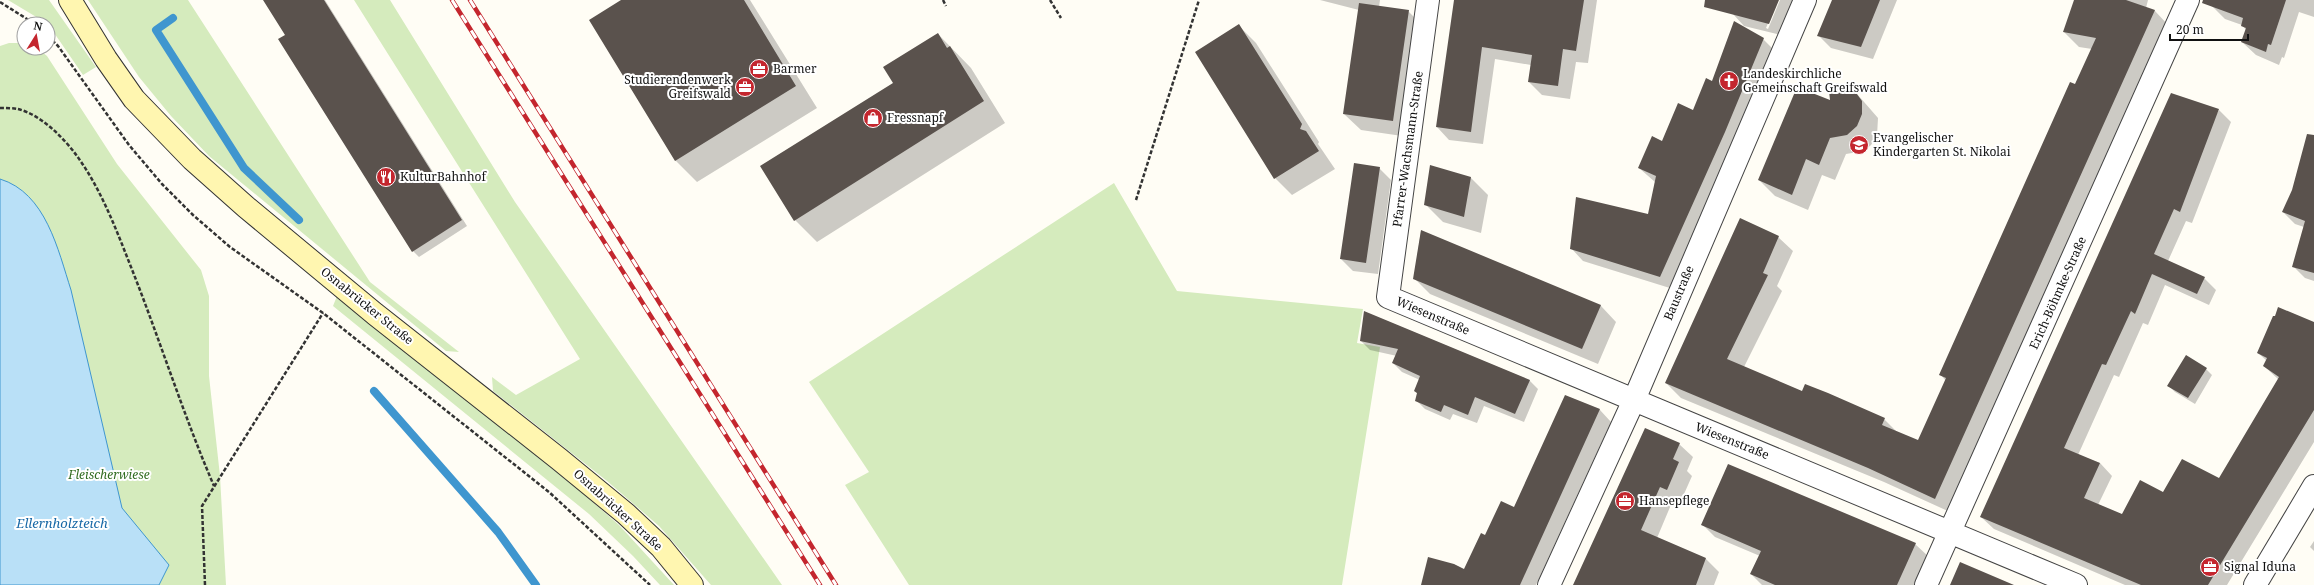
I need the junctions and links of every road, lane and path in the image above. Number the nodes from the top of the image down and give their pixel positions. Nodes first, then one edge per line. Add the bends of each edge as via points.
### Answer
1 (70, 0) edge
2 (943, 0) edge
3 (1050, 0) edge
4 (1200, 0) edge
5 (1428, 0) edge
6 (1805, 0) edge
7 (2188, 0) edge
8 (0, 2) edge
9 (946, 6) dead end
10 (22, 16) edge
11 (1061, 18) dead end
12 (56, 44) edge
13 (0, 108) edge
14 (1136, 200) dead end
15 (1388, 297) joint
16 (323, 313) junction
17 (1634, 400) junction
18 (214, 486) junction
19 (2314, 486) edge
20 (1951, 531) junction
21 (205, 585) edge
22 (650, 585) edge
23 (692, 585) edge
24 (1549, 585) edge
25 (1926, 585) edge
26 (2076, 585) edge
27 (2255, 585) edge

1 - 23 main road, Osnabrücker Straße via 106,59 134,98 192,159 246,208 375,314 626,514 660,547
2 - 9 path
3 - 11 path
4 - 14 path
5 - 15 street, Pfarrer-Wachsmann-Straße
6 - 17 street, Baustraße
7 - 20 street, Erich-Böhmke-Straße
8 - 10 path
12 - 16 path via 129,145 162,184 230,247
13 - 18 path via 18,109 38,119 58,134 77,156 95,186 111,218 147,307
15 - 17 street, Wiesenstraße
16 - 18 path
16 - 22 path via 549,492
17 - 20 street, Wiesenstraße
17 - 24 street, Baustraße
18 - 21 path via 202,506
19 - 27 street
20 - 25 street, Erich-Böhmke-Straße
20 - 26 street, Wiesenstraße

